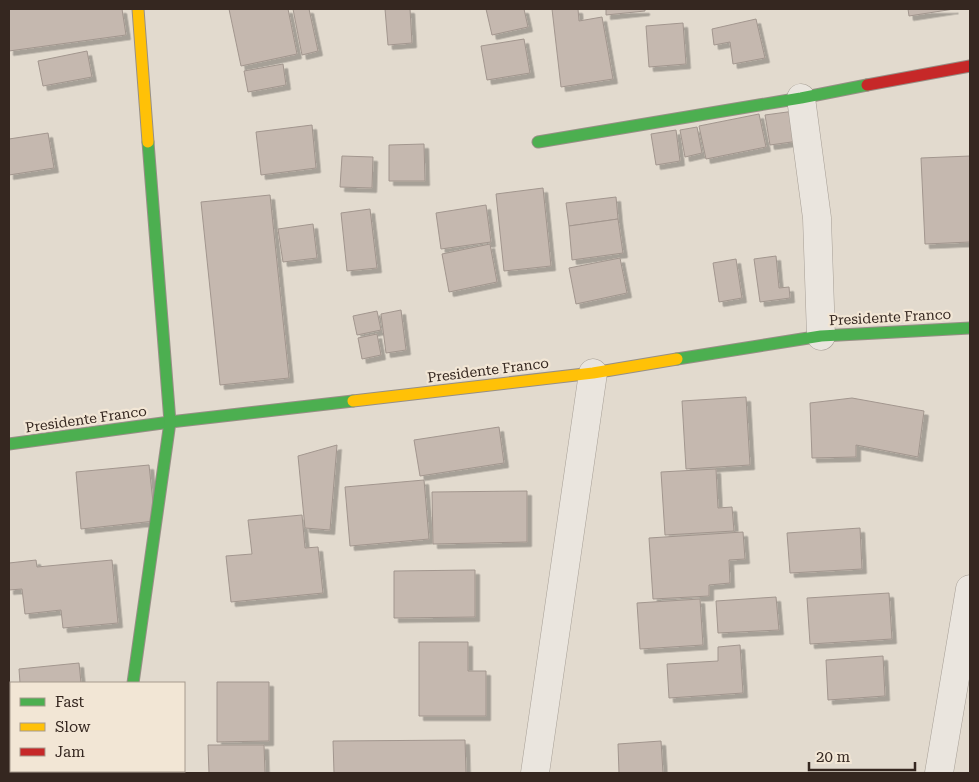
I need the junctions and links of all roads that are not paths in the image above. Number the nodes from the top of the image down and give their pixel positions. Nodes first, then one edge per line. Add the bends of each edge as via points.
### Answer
1 (138, 9) edge
2 (970, 66) edge
3 (801, 98) junction
4 (538, 142) dead end
5 (970, 328) edge
6 (821, 336) junction
7 (593, 373) junction
8 (170, 422) junction
9 (9, 444) edge
10 (970, 589) edge
11 (133, 682) edge
12 (961, 701) edge
13 (535, 773) edge
14 (939, 773) edge

1 - 8 street
2 - 3 street
3 - 4 street
3 - 6 street via 817,218
5 - 6 street, Presidente Franco
6 - 7 street, Presidente Franco
7 - 8 street, Presidente Franco
7 - 13 street
8 - 9 street, Presidente Franco
8 - 11 street
10 - 12 street
12 - 14 street

